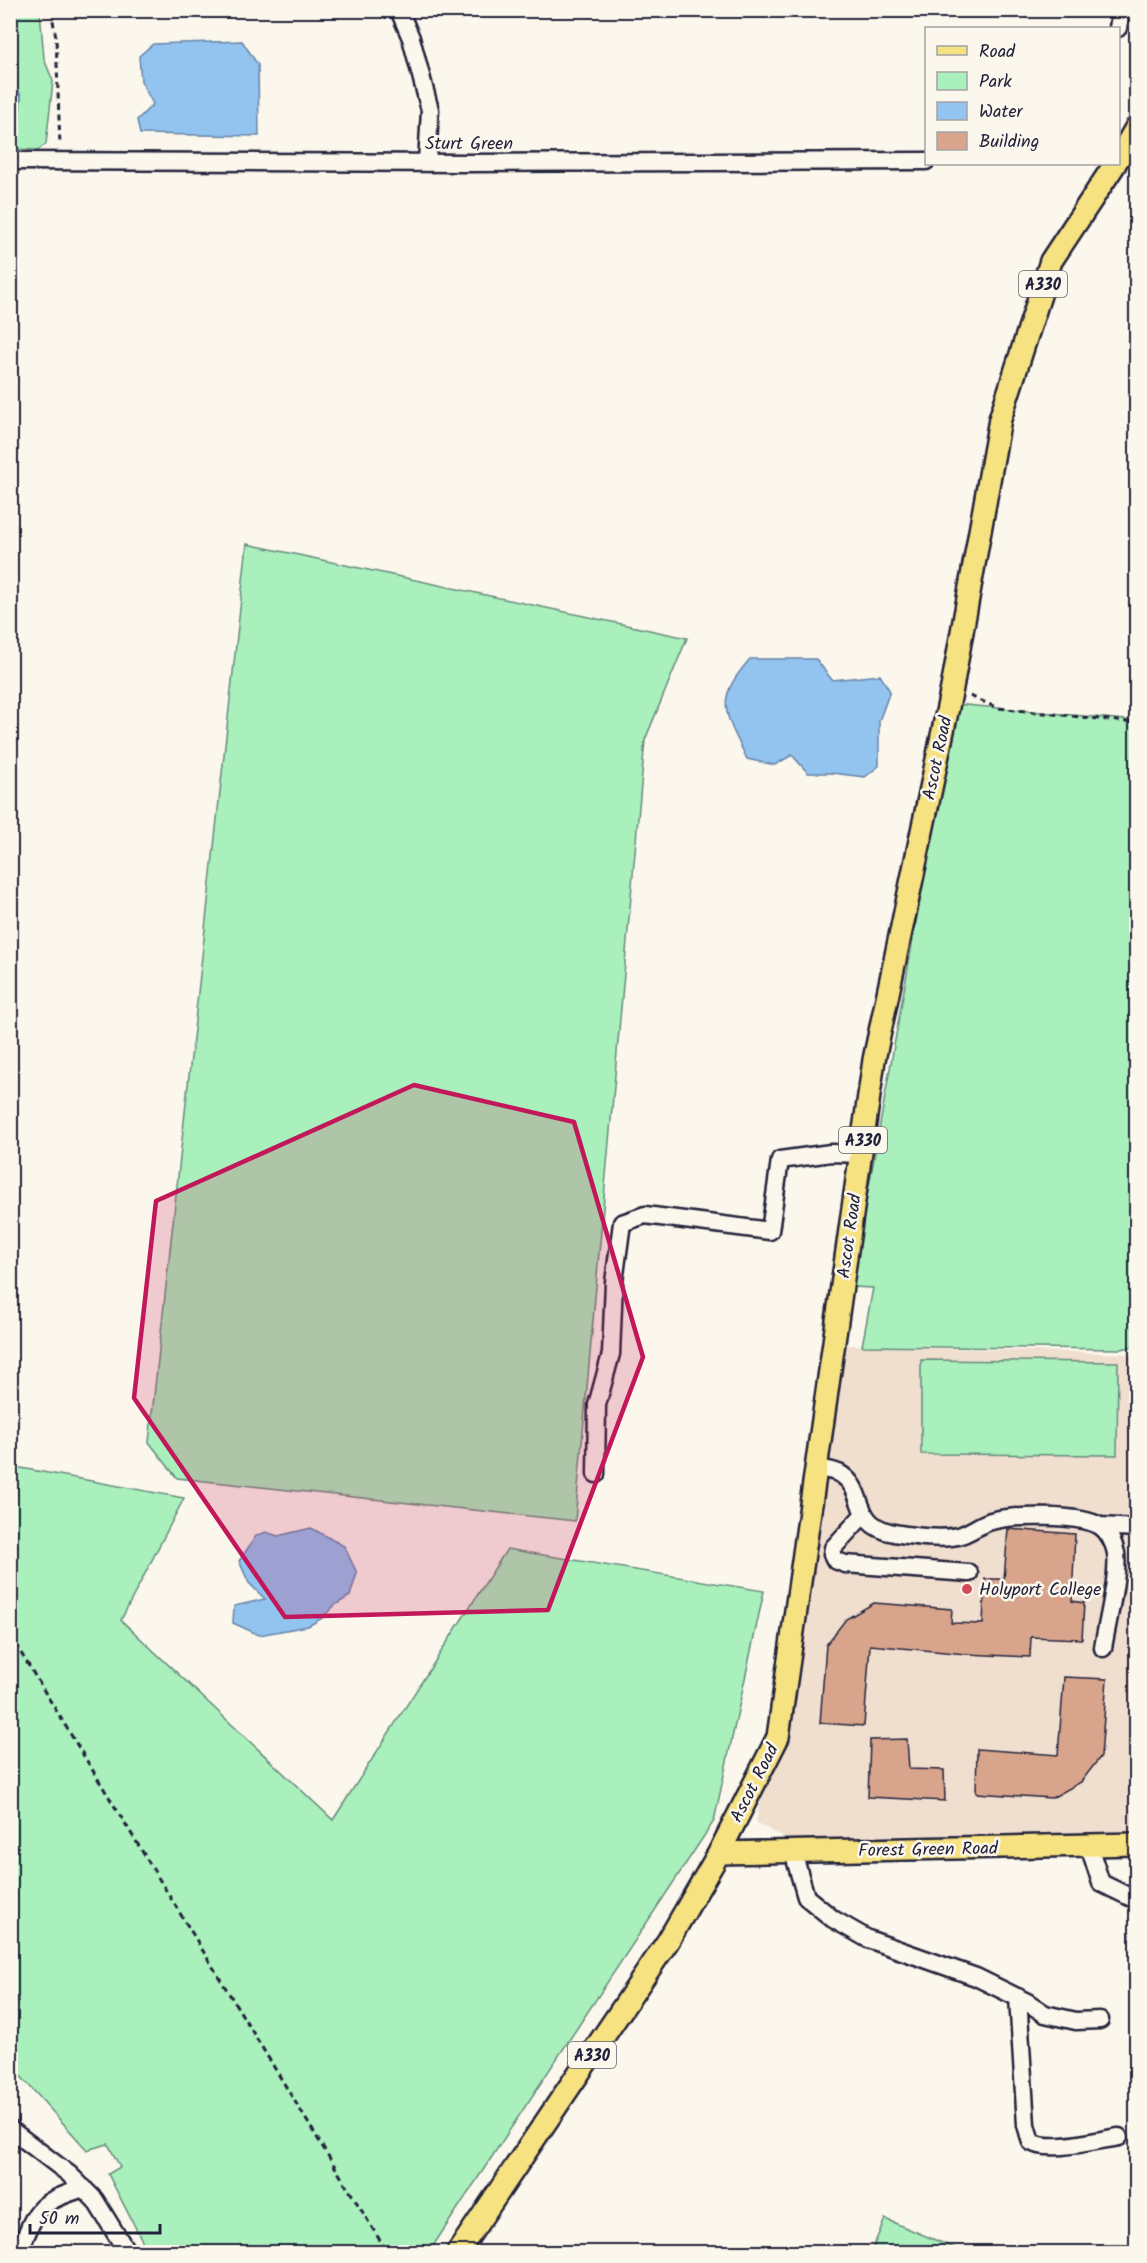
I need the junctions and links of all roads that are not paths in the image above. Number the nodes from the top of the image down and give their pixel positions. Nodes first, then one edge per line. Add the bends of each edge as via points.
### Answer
1 (399, 10) edge
2 (1122, 10) edge
3 (1118, 27) edge
4 (1137, 128) edge
5 (1120, 155) edge
6 (10, 161) edge
7 (925, 161) edge
8 (427, 162) junction
9 (1113, 165) edge
10 (861, 1154) junction
11 (816, 1468) junction
12 (596, 1474) dead end
13 (863, 1515) junction
14 (1100, 1526) junction
15 (1137, 1528) edge
16 (969, 1573) dead end
17 (1103, 1648) dead end
18 (1137, 1844) edge
19 (1089, 1846) junction
20 (793, 1852) junction
21 (719, 1853) junction
22 (1137, 1900) edge
23 (1018, 1997) junction
24 (1100, 2019) dead end
25 (10, 2129) edge
26 (1119, 2137) dead end
27 (84, 2188) junction
28 (17, 2244) edge
29 (127, 2253) edge
30 (458, 2253) edge

1 - 8 street via 411,38 430,110
2 - 3 street
4 - 5 main road, Ascot Road / A330
6 - 8 street, Sturt Green
7 - 8 street, Sturt Green
9 - 10 main road, Ascot Road / A330 via 1051,261 1000,419 952,688 874,1060
10 - 11 main road, Ascot Road / A330
10 - 12 street via 831,1153 780,1160 770,1231 645,1215 622,1223 614,1282 611,1354 597,1405
11 - 13 street via 847,1480
11 - 21 main road, Ascot Road / A330 via 777,1737
13 - 14 street via 883,1531 940,1537 958,1536 1008,1517 1076,1520
13 - 16 street via 833,1548 835,1560 845,1564
14 - 15 street
14 - 17 street via 1111,1538 1116,1552
18 - 19 main road, Forest Green Road
19 - 20 main road, Forest Green Road
19 - 22 street via 1101,1883
20 - 21 main road, Forest Green Road
20 - 23 street via 806,1898 833,1919 868,1939 976,1977
21 - 30 main road, Ascot Road / A330 via 669,1941
23 - 24 street via 1045,2014 1076,2021
23 - 26 street via 1026,2125 1031,2142 1051,2147
25 - 27 street
27 - 28 street via 48,2201 35,2213
27 - 29 street

